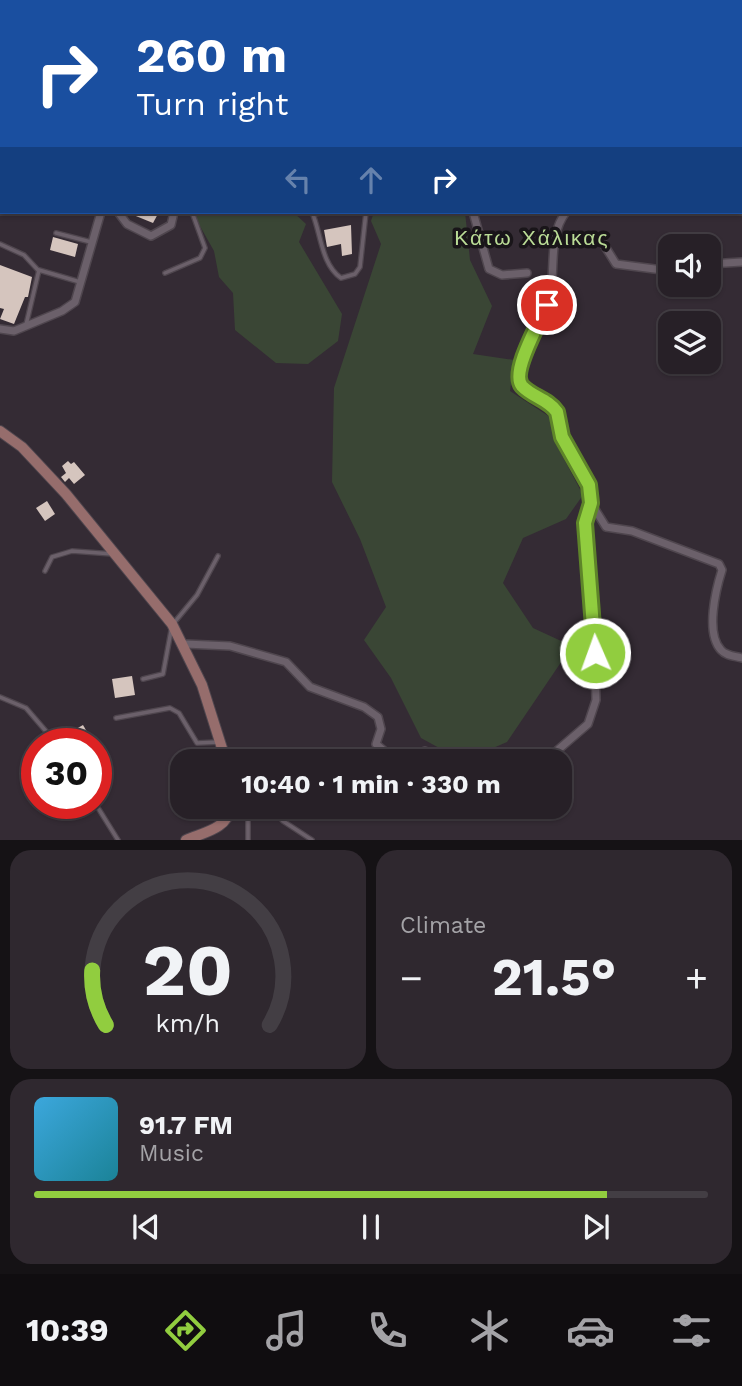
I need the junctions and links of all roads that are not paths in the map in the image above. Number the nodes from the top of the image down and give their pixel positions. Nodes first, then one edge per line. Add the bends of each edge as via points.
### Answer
1 (100, 214) edge
2 (120, 214) edge
3 (174, 214) edge
4 (193, 214) edge
5 (313, 214) edge
6 (366, 214) edge
7 (474, 214) edge
8 (565, 214) edge
9 (56, 233) dead end
10 (601, 240) dead end
11 (93, 242) junction
12 (0, 244) edge
13 (742, 262) edge
14 (721, 263) edge
15 (658, 269) edge
16 (39, 270) junction
17 (527, 272) dead end
18 (165, 273) dead end
19 (83, 282) junction
20 (26, 326) junction
21 (0, 329) edge
22 (0, 431) edge
23 (591, 503) junction
24 (115, 553) junction
25 (218, 556) dead end
26 (44, 571) dead end
27 (172, 624) junction
28 (185, 644) junction
29 (742, 658) edge
30 (143, 679) dead end
31 (0, 697) edge
32 (116, 718) dead end
33 (43, 728) edge
34 (222, 744) junction
35 (223, 749) edge
36 (225, 749) edge
37 (382, 749) edge
38 (559, 749) edge
39 (105, 819) edge
40 (227, 819) edge
41 (248, 819) edge
42 (281, 819) edge
43 (118, 840) edge
44 (186, 840) edge
45 (248, 840) edge
46 (312, 840) edge

1 - 11 street
2 - 3 street via 127,224 151,236 171,225
4 - 18 lane via 203,254
5 - 6 lane via 325,255 341,278 355,274 360,267
7 - 17 street via 489,270 502,275
8 - 23 street via 555,234 555,267 547,305 519,379 557,412 562,437 589,485
9 - 11 lane
10 - 15 street via 616,264
11 - 19 street
12 - 16 lane via 23,255
13 - 14 street
16 - 19 lane
16 - 20 lane
19 - 20 street via 69,307
20 - 21 street via 14,331
22 - 24 main road via 40,466
23 - 29 street via 606,527 632,531 721,566 713,599 717,642 726,653
23 - 38 street via 585,523 595,708 588,724
24 - 26 lane via 72,551 52,557
24 - 27 main road
25 - 27 lane via 197,595
27 - 28 main road
27 - 30 lane via 166,669 158,677
28 - 34 main road
28 - 37 street via 230,646 286,662 310,687 378,717 381,729 376,744
31 - 33 lane via 26,708
32 - 34 lane via 170,708 179,713 197,744
34 - 35 main road
34 - 36 lane
39 - 43 lane
40 - 44 main road via 220,827
41 - 45 lane
42 - 46 lane

